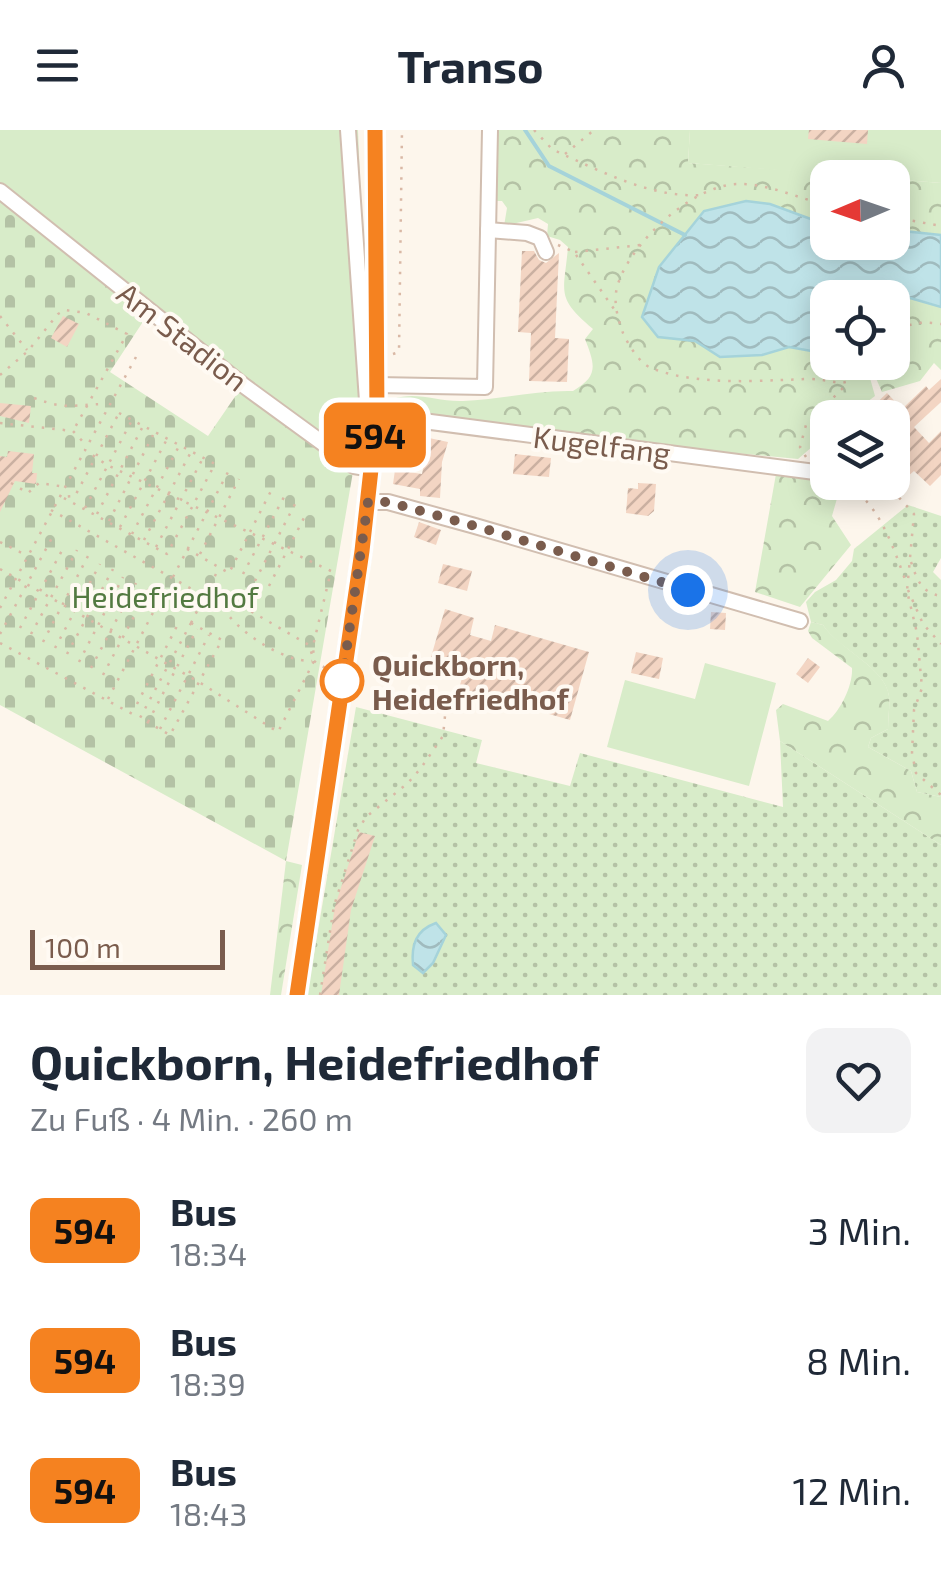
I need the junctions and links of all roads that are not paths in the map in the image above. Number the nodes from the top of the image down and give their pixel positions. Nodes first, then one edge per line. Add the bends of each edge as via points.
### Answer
1 (348, 130) edge
2 (375, 130) edge
3 (490, 130) edge
4 (0, 192) edge
5 (488, 230) junction
6 (543, 245) road end
7 (378, 385) junction
8 (377, 415) junction
9 (372, 464) junction
10 (810, 470) edge
11 (368, 502) junction
12 (800, 621) dead end
13 (297, 995) edge

1 - 9 street
2 - 7 main road
3 - 5 street
4 - 9 street, Am Stadion via 354,466
5 - 6 street via 527,232
5 - 7 street via 485,387
7 - 8 main road
8 - 9 main road
8 - 10 street, Kugelfang
9 - 11 main road
11 - 12 street via 388,502
11 - 13 main road

